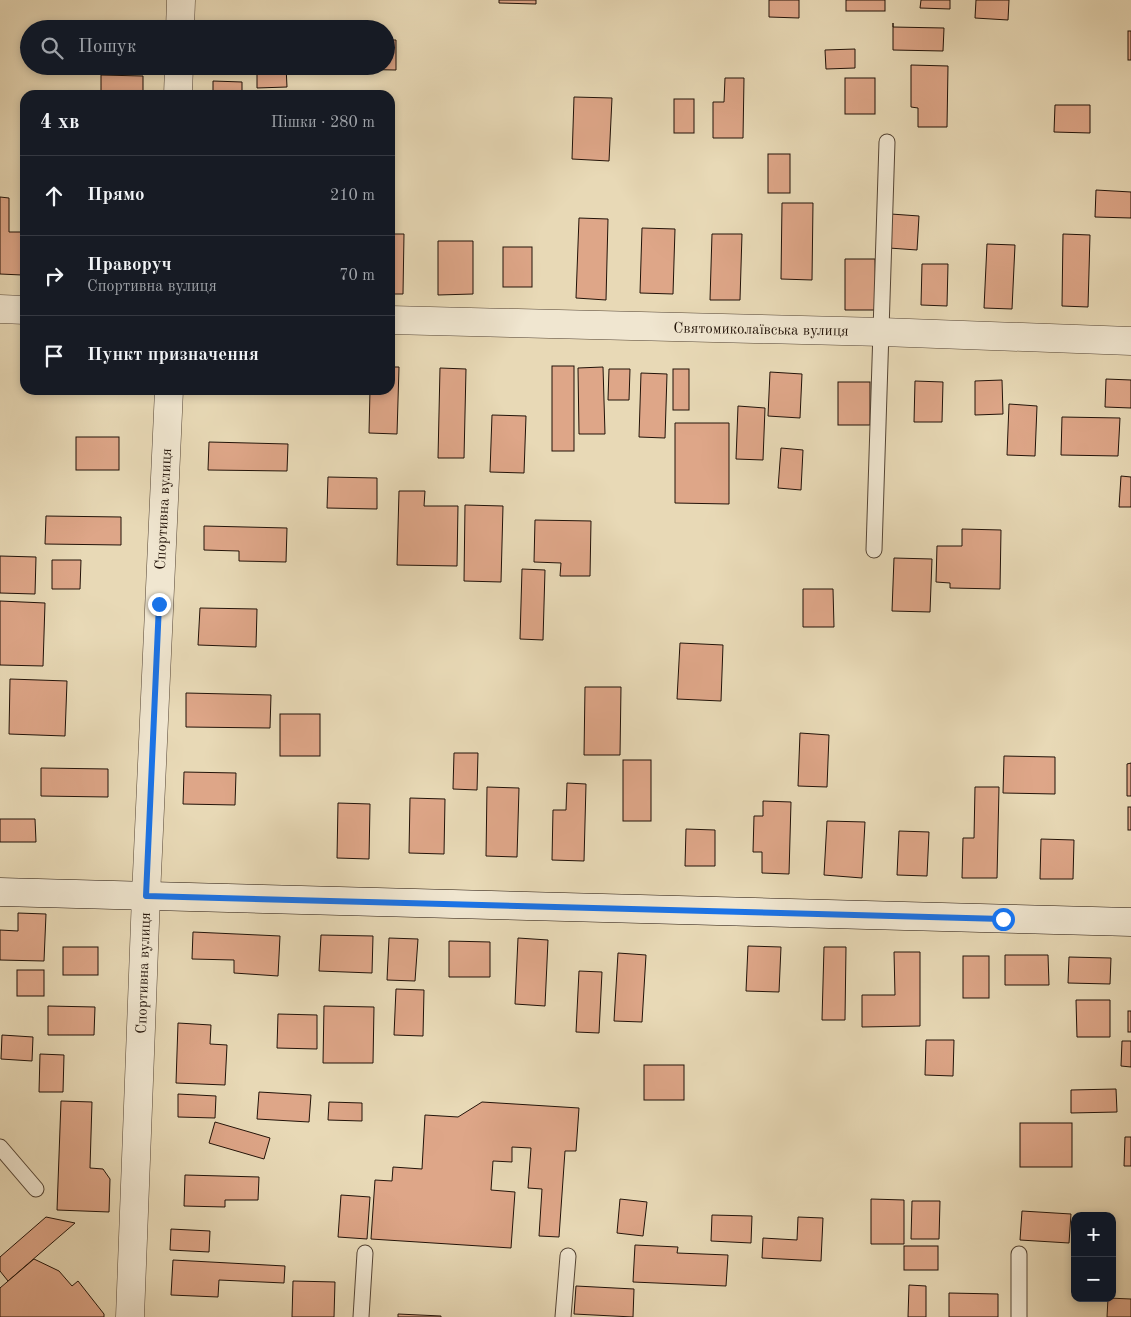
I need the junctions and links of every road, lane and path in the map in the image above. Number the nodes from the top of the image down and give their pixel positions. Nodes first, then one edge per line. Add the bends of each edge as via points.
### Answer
1 (180, 0) edge
2 (180, 20) edge
3 (179, 75) edge
4 (178, 90) edge
5 (887, 142) dead end
6 (0, 309) edge
7 (20, 310) edge
8 (395, 320) edge
9 (882, 332) junction
10 (1131, 341) edge
11 (168, 395) edge
12 (874, 550) dead end
13 (0, 892) edge
14 (146, 896) junction
15 (1131, 922) edge
16 (0, 1147) edge
17 (36, 1189) dead end
18 (365, 1253) dead end
19 (1019, 1254) dead end
20 (568, 1256) dead end
21 (130, 1317) edge
22 (361, 1317) edge
23 (563, 1317) edge
24 (1019, 1317) edge

1 - 2 street
3 - 4 street
5 - 9 lane
6 - 7 street
8 - 9 street, Святомиколаївська вулиця
9 - 10 street, Святомиколаївська вулиця
9 - 12 lane
11 - 14 street, Спортивна вулиця
13 - 14 street
14 - 15 street
14 - 21 street, Спортивна вулиця
16 - 17 lane
18 - 22 lane
19 - 24 lane
20 - 23 lane

